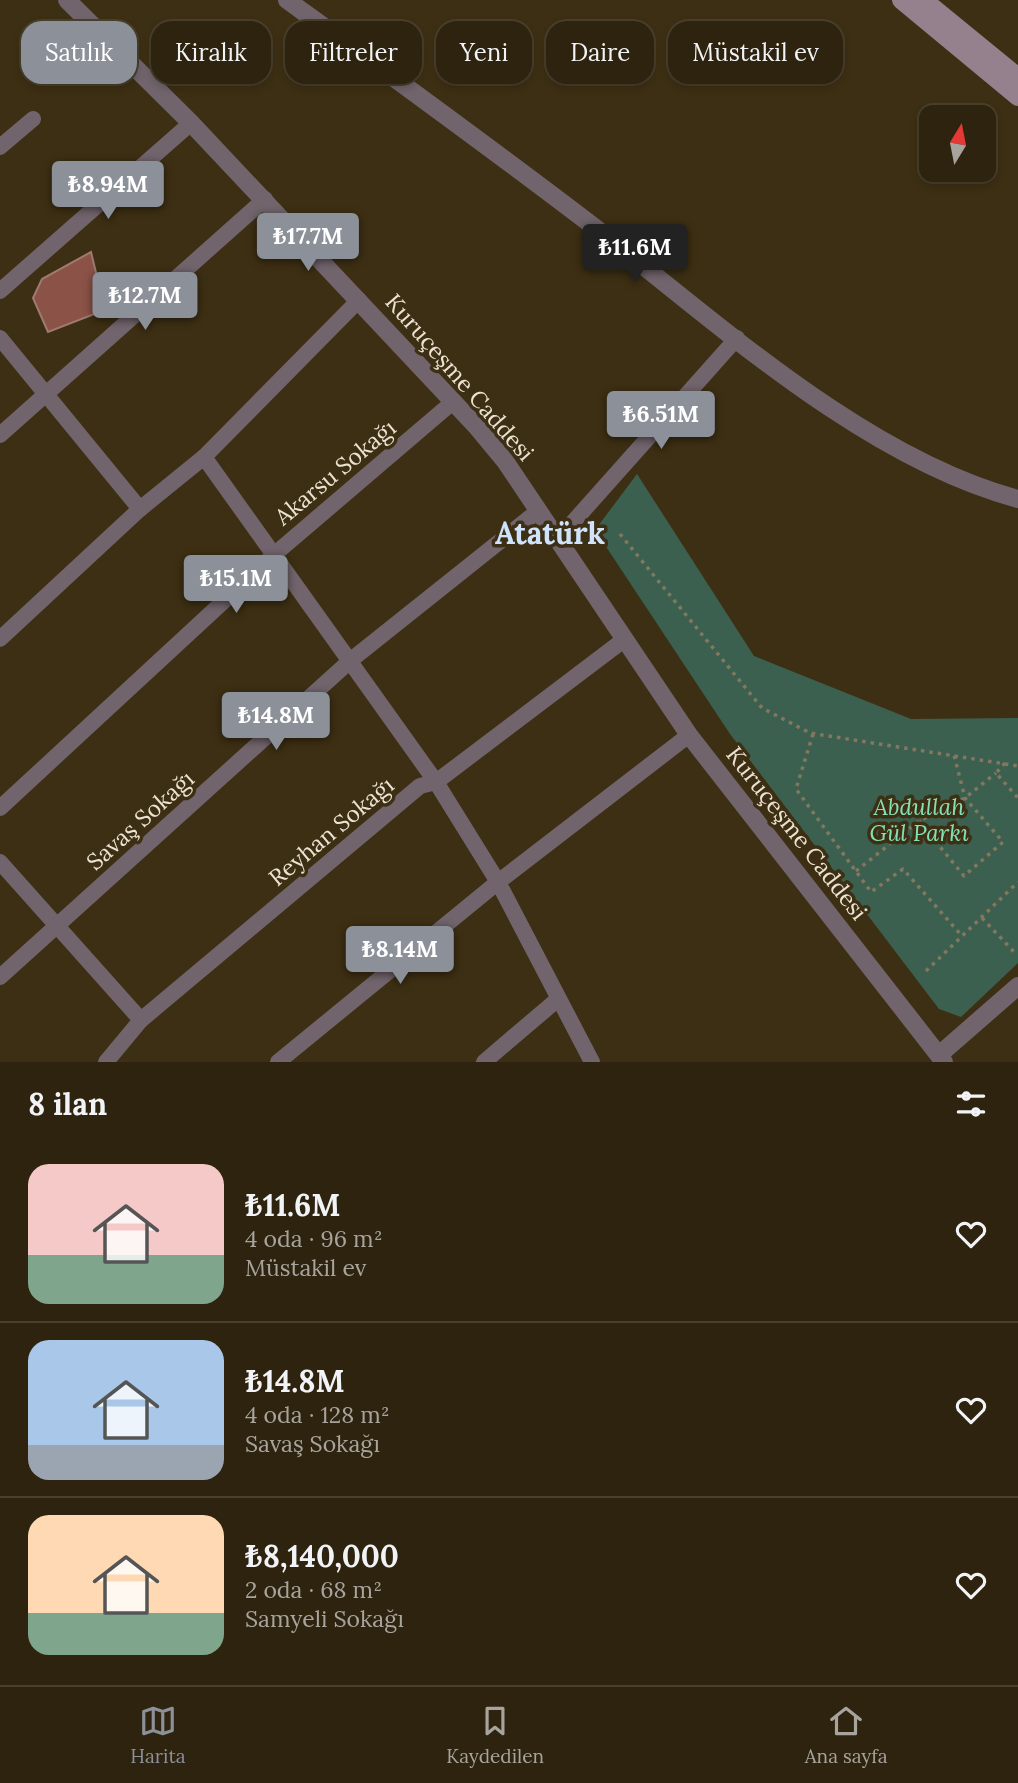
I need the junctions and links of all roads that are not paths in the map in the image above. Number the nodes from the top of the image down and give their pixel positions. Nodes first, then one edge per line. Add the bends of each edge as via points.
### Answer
1 (67, 0) edge
2 (287, 0) edge
3 (901, 0) edge
4 (924, 0) edge
5 (1018, 77) edge
6 (1018, 97) edge
7 (33, 119) dead end
8 (191, 123) junction
9 (0, 147) edge
10 (265, 199) junction
11 (0, 291) edge
12 (359, 300) junction
13 (0, 338) edge
14 (737, 338) junction
15 (48, 394) junction
16 (454, 401) junction
17 (0, 435) edge
18 (204, 457) junction
19 (1018, 499) edge
20 (140, 509) junction
21 (538, 511) junction
22 (558, 539) junction
23 (275, 553) junction
24 (0, 639) edge
25 (625, 639) junction
26 (351, 660) junction
27 (689, 735) junction
28 (436, 782) junction
29 (0, 808) edge
30 (0, 862) edge
31 (498, 881) junction
32 (56, 926) junction
33 (0, 977) edge
34 (1018, 986) edge
35 (558, 999) junction
36 (141, 1020) junction
37 (942, 1058) edge
38 (106, 1062) edge
39 (278, 1062) edge
40 (484, 1062) edge
41 (592, 1062) edge

1 - 8 street, Kuruçeşme Caddesi
2 - 14 street via 506,159
3 - 6 main road
4 - 5 main road
7 - 9 street
8 - 10 street, Kuruçeşme Caddesi
8 - 11 street
10 - 12 street, Kuruçeşme Caddesi
10 - 15 street
12 - 16 street, Kuruçeşme Caddesi
12 - 18 street
13 - 15 street
14 - 19 street via 901,451 953,478
14 - 22 street
15 - 17 street
15 - 20 street
16 - 21 street, Kuruçeşme Caddesi via 505,461
16 - 23 street, Akarsu Sokağı
18 - 20 street
18 - 23 street
20 - 24 street
21 - 22 street, Kuruçeşme Caddesi
21 - 26 street, Savaş Sokağı
22 - 25 street, Kuruçeşme Caddesi
23 - 26 street
23 - 29 street, Akarsu Sokağı
25 - 27 street, Kuruçeşme Caddesi
25 - 28 street, Reyhan Sokağı
26 - 28 street
26 - 32 street, Savaş Sokağı
27 - 31 street
27 - 37 street, Kuruçeşme Caddesi
28 - 31 street
28 - 36 street, Reyhan Sokağı via 420,786
30 - 32 street
31 - 35 street
31 - 39 street
32 - 33 street, Savaş Sokağı
32 - 36 street
34 - 37 street
35 - 40 street
35 - 41 street
36 - 38 street, Reyhan Sokağı

